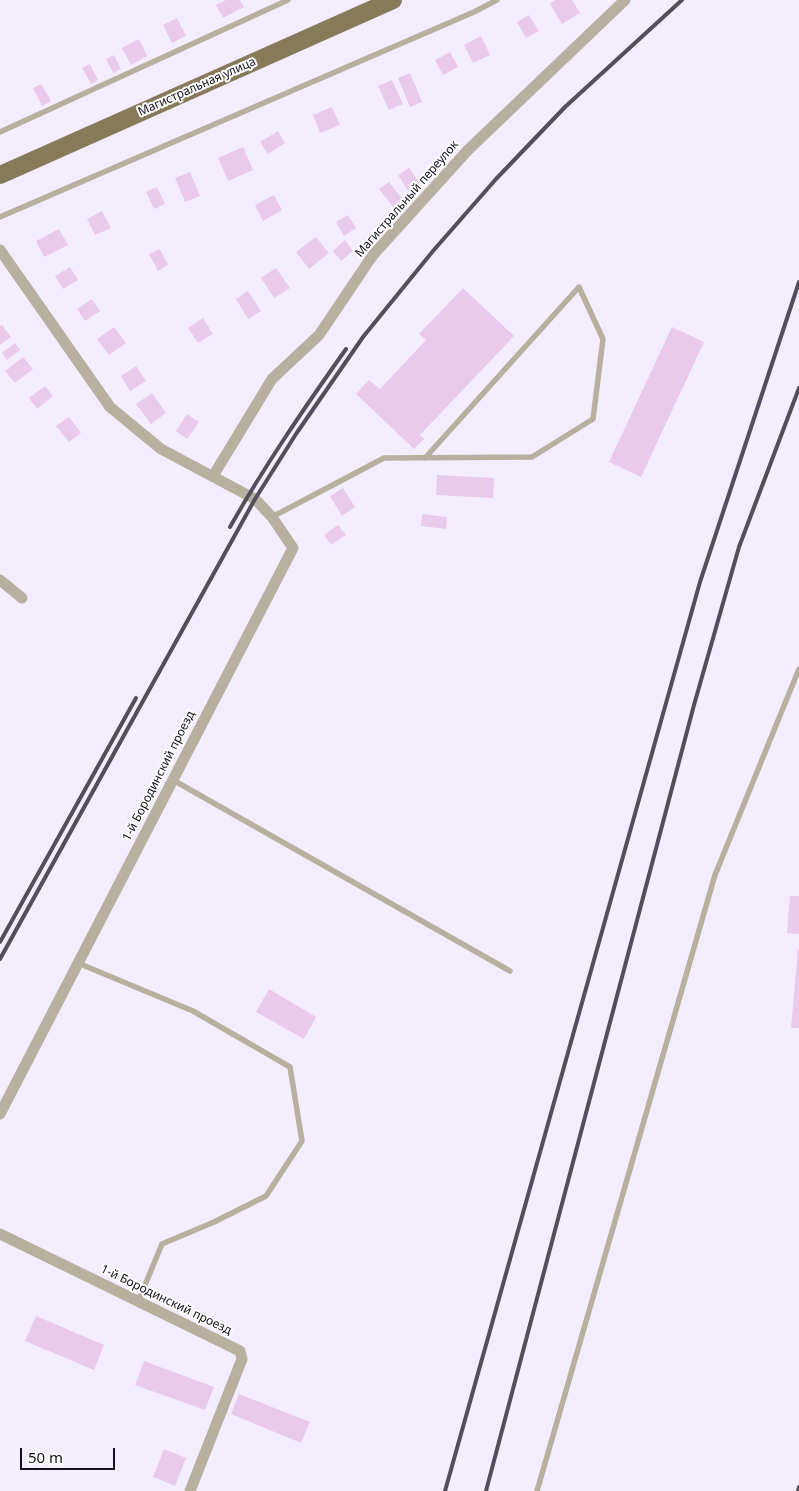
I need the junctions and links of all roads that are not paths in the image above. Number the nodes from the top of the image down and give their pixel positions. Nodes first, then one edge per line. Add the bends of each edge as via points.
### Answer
1 (288, 0) edge
2 (393, 0) edge
3 (497, 0) edge
4 (625, 0) edge
5 (0, 132) edge
6 (0, 175) edge
7 (0, 217) edge
8 (0, 250) edge
9 (425, 458) junction
10 (213, 476) junction
11 (272, 517) junction
12 (0, 580) edge
13 (22, 598) dead end
14 (799, 669) edge
15 (173, 780) junction
16 (78, 963) junction
17 (510, 971) dead end
18 (0, 1114) edge
19 (0, 1234) edge
20 (138, 1302) junction
21 (190, 1491) edge
22 (537, 1491) edge

1 - 5 lane
2 - 6 main road, Магистральная улица
3 - 7 lane
4 - 10 street, Магистральный переулок via 468,150 373,255 319,334 272,379
8 - 10 street via 110,407 160,449
9 - 9 lane via 532,457 594,419 602,338 579,288
9 - 11 lane via 384,458
10 - 11 street, 1-й Бородинский проезд via 249,494
11 - 15 street, 1-й Бородинский проезд via 293,548
12 - 13 street
14 - 22 lane via 715,875
15 - 16 street, 1-й Бородинский проезд
15 - 17 lane
16 - 18 street, 1-й Бородинский проезд
16 - 20 lane via 193,1011 290,1067 302,1142 266,1196 162,1244
19 - 20 street, 1-й Бородинский проезд
20 - 21 street, 1-й Бородинский проезд via 240,1351 242,1359

